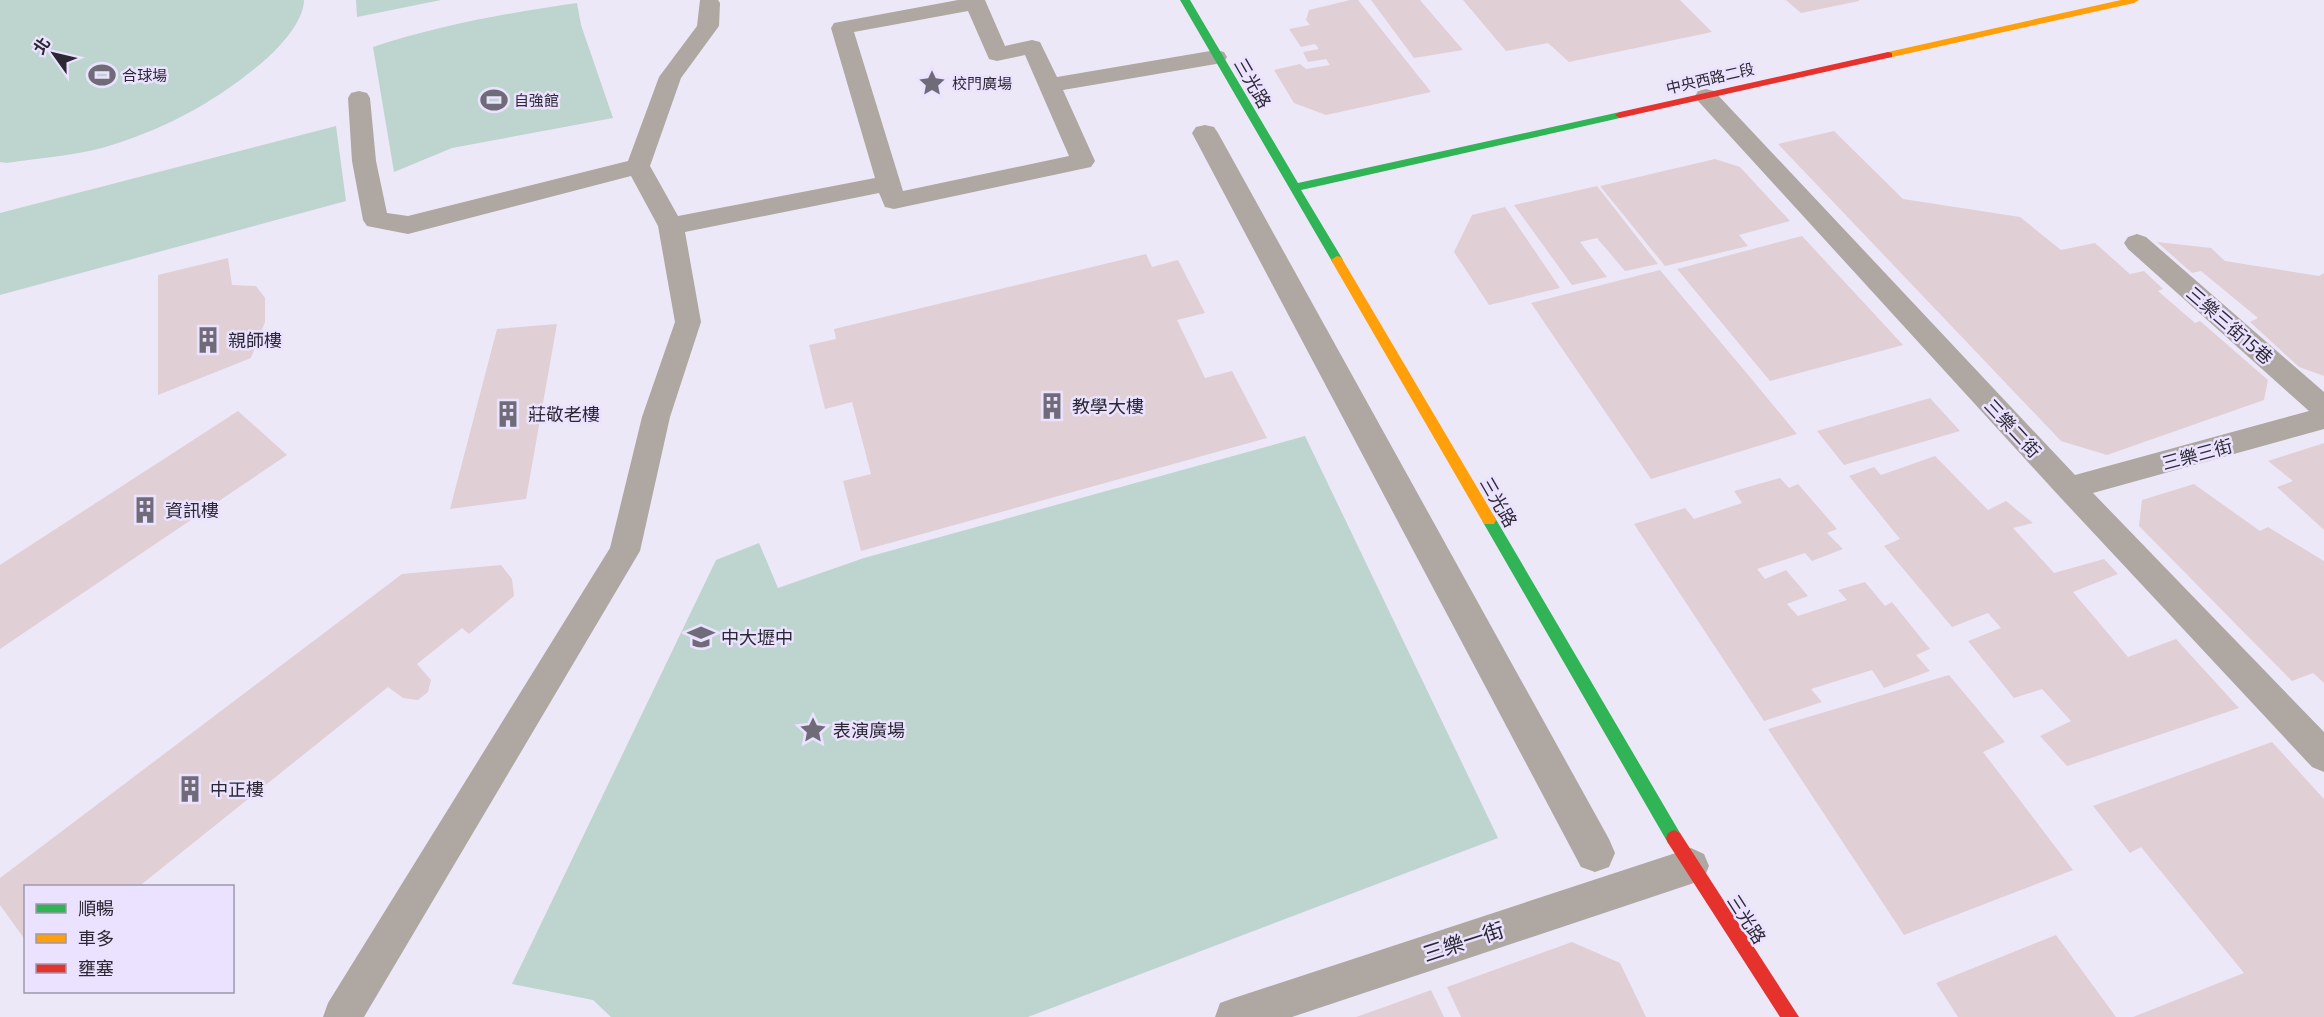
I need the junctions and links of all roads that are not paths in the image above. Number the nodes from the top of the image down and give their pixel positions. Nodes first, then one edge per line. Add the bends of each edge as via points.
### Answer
1 (1185, 0) edge
2 (2126, 1) edge
3 (709, 3) dead end
4 (1216, 57) junction
5 (1049, 85) junction
6 (1707, 96) junction
7 (359, 98) dead end
8 (1205, 133) dead end
9 (638, 166) junction
10 (888, 183) junction
11 (1293, 188) junction
12 (671, 226) junction
13 (2137, 243) dead end
14 (2324, 408) edge
15 (2324, 418) edge
16 (2069, 488) junction
17 (2324, 756) edge
18 (1595, 853) dead end
19 (1691, 866) junction
20 (342, 1017) edge
21 (1234, 1017) edge
22 (1790, 1017) edge

1 - 4 street, 三光路
2 - 6 street, 中央西路二段
3 - 9 lane via 708,26 670,78
4 - 5 lane
4 - 11 street, 三光路
5 - 10 lane via 1083,161 894,201
5 - 10 lane via 1032,47 997,54 976,3 842,28
6 - 11 street, 中央西路二段
6 - 16 lane, 三樂二街
7 - 9 lane via 364,161 376,220 408,225
8 - 18 street
9 - 12 lane
10 - 12 lane
11 - 19 street, 三光路
12 - 20 lane via 688,322 656,417 625,551
13 - 14 lane, 三樂三街15巷
15 - 16 lane, 三樂三街
16 - 17 lane, 三樂二街
19 - 21 lane, 三樂一街
19 - 22 street, 三光路

